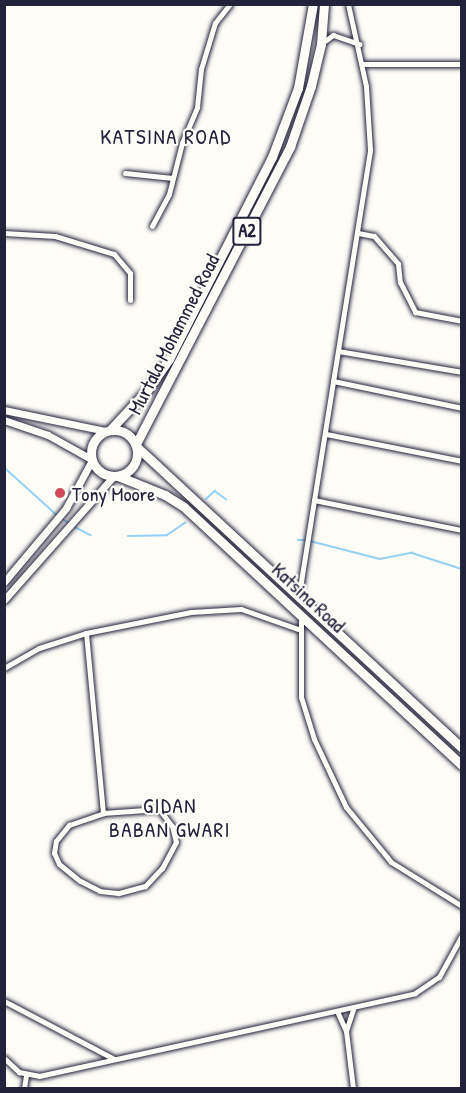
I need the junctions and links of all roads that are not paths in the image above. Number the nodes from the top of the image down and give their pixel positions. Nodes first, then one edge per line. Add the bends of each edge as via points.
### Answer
1 (230, 4) edge
2 (313, 4) edge
3 (324, 4) edge
4 (348, 4) edge
5 (321, 44) junction
6 (359, 44) junction
7 (363, 64) junction
8 (462, 64) edge
9 (125, 173) dead end
10 (173, 178) junction
11 (152, 226) dead end
12 (4, 233) edge
13 (358, 233) junction
14 (130, 300) dead end
15 (462, 321) edge
16 (338, 351) junction
17 (462, 372) edge
18 (333, 381) junction
19 (462, 408) edge
20 (4, 410) edge
21 (4, 420) edge
22 (107, 430) junction
23 (326, 434) junction
24 (136, 446) junction
25 (91, 460) junction
26 (462, 461) edge
27 (116, 477) junction
28 (314, 500) junction
29 (462, 530) edge
30 (4, 582) edge
31 (299, 594) junction
32 (4, 600) edge
33 (302, 613) junction
34 (298, 629) junction
35 (86, 633) junction
36 (4, 668) edge
37 (462, 748) edge
38 (462, 765) edge
39 (103, 813) junction
40 (462, 906) edge
41 (462, 935) edge
42 (4, 1001) edge
43 (354, 1007) junction
44 (337, 1011) junction
45 (346, 1031) junction
46 (4, 1058) edge
47 (114, 1059) junction
48 (26, 1076) junction
49 (24, 1089) edge
50 (354, 1089) edge

1 - 10 street via 215,23 204,53 197,107
2 - 22 highway, Murtala Mohammed Road / A2 via 298,88 272,157 169,359 148,389
3 - 5 highway, Murtala Mohammed Road / A2
4 - 6 street
5 - 6 street via 333,35
5 - 24 highway, Murtala Mohammed Road / A2 via 301,117 285,157
6 - 7 street
7 - 8 street
7 - 13 street via 371,135
9 - 10 street
10 - 11 street
12 - 14 street via 55,236 114,254 130,273
13 - 15 street via 374,236 398,264 400,282 415,312
13 - 16 street
16 - 17 street
16 - 18 street
18 - 19 street
18 - 23 street
20 - 22 street
21 - 25 street via 48,435
22 - 24 highway via 126,433
22 - 25 highway, A2 via 93,442
23 - 26 street
23 - 28 street
24 - 27 highway, A2 via 134,465
24 - 31 highway, Katsina Road
25 - 27 highway via 102,474
25 - 30 street via 66,508
27 - 32 street via 64,529
27 - 33 highway, Katsina Road via 174,501
28 - 29 street via 374,516
28 - 31 street
31 - 37 highway, Katsina Road
33 - 34 street
33 - 38 highway, Katsina Road
34 - 35 street via 271,617 231,609 191,612
34 - 40 street via 301,697 314,739 345,807 391,862
35 - 36 street via 39,648
35 - 39 street
39 - 39 street via 159,809 172,826 176,842 170,856 154,878 135,891 100,891 58,864 54,853 56,841 69,825
41 - 43 street via 444,970 430,986
42 - 47 street
43 - 44 street
43 - 45 street
44 - 45 street
44 - 47 street
45 - 50 street
46 - 48 street
47 - 48 street
48 - 49 street

